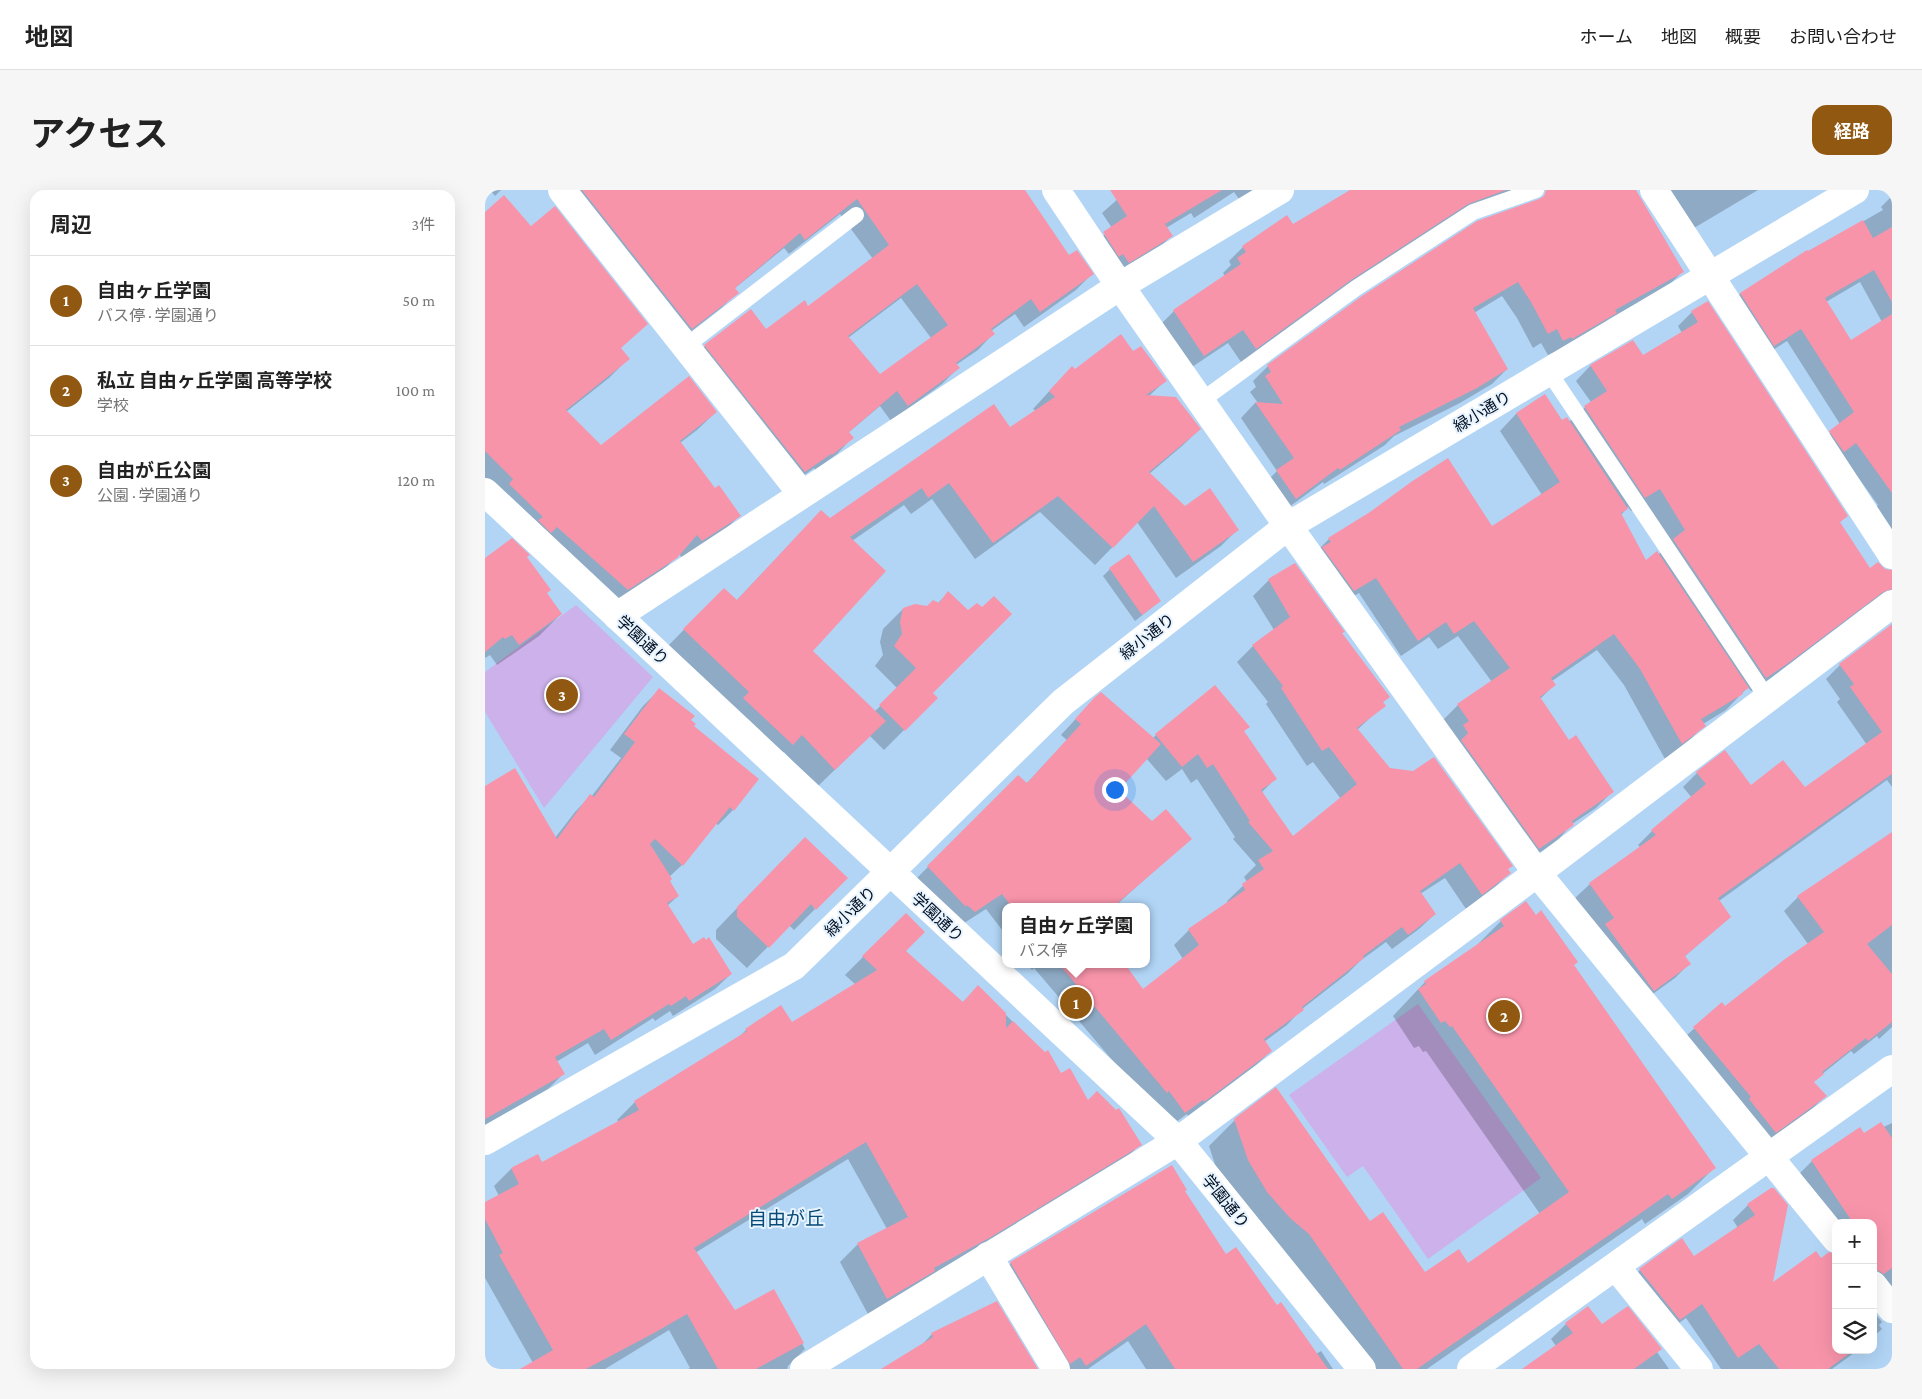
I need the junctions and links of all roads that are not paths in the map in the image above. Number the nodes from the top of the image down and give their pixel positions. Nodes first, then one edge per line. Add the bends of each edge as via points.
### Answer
1 (562, 190) edge
2 (1280, 190) edge
3 (1536, 190) edge
4 (1654, 190) edge
5 (1855, 190) edge
6 (1061, 192) edge
7 (856, 215) dead end
8 (1710, 277) junction
9 (1120, 286) junction
10 (686, 346) junction
11 (1549, 372) junction
12 (1201, 401) junction
13 (485, 492) edge
14 (802, 494) junction
15 (1288, 526) junction
16 (1892, 554) edge
17 (1892, 604) edge
18 (617, 616) junction
19 (1768, 699) junction
20 (890, 872) junction
21 (1537, 873) junction
22 (1892, 1069) edge
23 (485, 1141) edge
24 (1178, 1142) junction
25 (1770, 1158) junction
26 (1832, 1234) edge
27 (988, 1256) junction
28 (1616, 1267) junction
29 (1877, 1291) edge
30 (1892, 1309) edge
31 (804, 1369) edge
32 (1056, 1369) edge
33 (1362, 1369) edge
34 (1471, 1369) edge
35 (1699, 1369) edge

1 - 10 street
2 - 9 street
3 - 12 lane via 1473,212 1356,288
4 - 8 street
5 - 8 street, 緑小通り
6 - 9 street
7 - 10 lane
8 - 11 street, 緑小通り
8 - 16 street
9 - 12 street
9 - 14 street
10 - 14 street
11 - 15 street, 緑小通り
11 - 19 lane
12 - 15 street
13 - 18 street, 学園通り
14 - 18 street
15 - 20 street, 緑小通り via 1063,702
15 - 21 street
17 - 19 street
18 - 20 street, 学園通り
19 - 21 street
20 - 23 street, 緑小通り via 794,966
20 - 24 street, 学園通り
21 - 24 street
21 - 25 street
22 - 25 street
24 - 27 street
24 - 33 street, 学園通り
25 - 26 street
25 - 28 street
27 - 31 street
27 - 32 street
28 - 34 street
28 - 35 street
29 - 30 street

